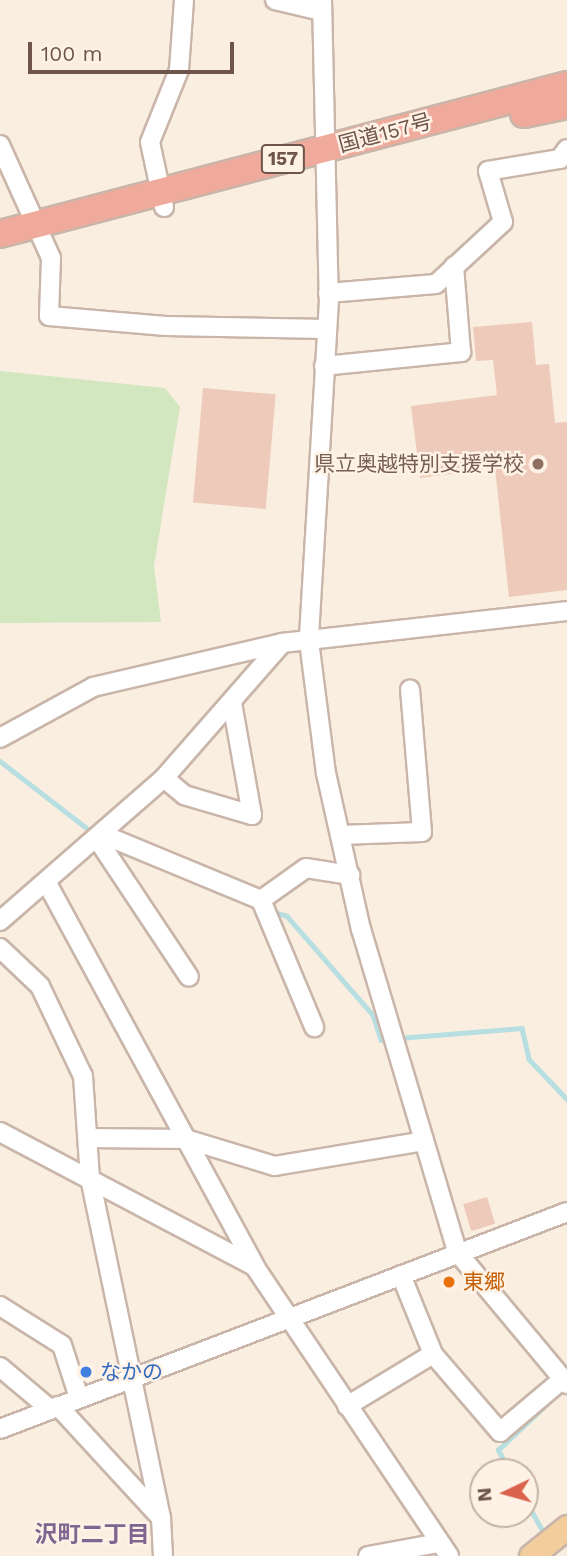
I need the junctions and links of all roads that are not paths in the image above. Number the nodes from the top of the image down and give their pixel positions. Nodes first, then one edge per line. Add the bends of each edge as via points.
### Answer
1 (184, 0) edge
2 (275, 0) edge
3 (321, 6) edge
4 (567, 85) edge
5 (567, 105) edge
6 (0, 145) edge
7 (567, 149) edge
8 (325, 156) junction
9 (162, 200) junction
10 (42, 232) junction
11 (0, 234) edge
12 (0, 251) edge
13 (454, 266) junction
14 (328, 293) junction
15 (327, 328) junction
16 (324, 366) junction
17 (567, 611) edge
18 (309, 640) junction
19 (282, 643) junction
20 (410, 690) dead end
21 (232, 704) junction
22 (0, 738) edge
23 (164, 778) junction
24 (340, 835) junction
25 (101, 837) junction
26 (349, 874) junction
27 (48, 885) junction
28 (261, 900) junction
29 (0, 921) edge
30 (0, 948) edge
31 (189, 977) dead end
32 (314, 1027) dead end
33 (0, 1132) edge
34 (88, 1138) junction
35 (186, 1139) junction
36 (424, 1141) junction
37 (90, 1178) junction
38 (567, 1212) edge
39 (457, 1252) junction
40 (255, 1267) junction
41 (401, 1275) junction
42 (0, 1306) edge
43 (289, 1319) junction
44 (433, 1354) junction
45 (0, 1367) edge
46 (563, 1372) edge
47 (133, 1377) junction
48 (79, 1398) junction
49 (347, 1406) junction
50 (54, 1407) junction
51 (0, 1429) edge
52 (161, 1518) junction
53 (567, 1527) edge
54 (444, 1549) edge
55 (163, 1556) edge
56 (368, 1556) edge
57 (531, 1556) edge

1 - 9 street via 179,71 150,142
2 - 3 street
3 - 8 street
4 - 8 highway, 国道157号 / 157
5 - 8 highway, 国道157号 / 157
6 - 10 street
7 - 13 street via 560,159 488,171 503,222
8 - 9 highway, 国道157号 / 157
8 - 14 street
9 - 10 highway, 国道157号 / 157
10 - 11 highway, 国道157号 / 157
10 - 12 highway, 国道157号 / 157
10 - 15 street via 51,258 49,316 166,326
13 - 14 street via 436,284
13 - 16 street via 461,352
14 - 15 street
15 - 16 street
16 - 18 street
17 - 18 street
18 - 19 street
18 - 24 street
19 - 21 street
19 - 22 street via 93,687
20 - 24 street via 422,832
21 - 23 street
21 - 23 street via 251,816 184,795
23 - 25 street
24 - 26 street
25 - 27 street
25 - 28 street
25 - 31 street
26 - 28 street via 306,868
26 - 36 street
27 - 29 street
27 - 35 street
28 - 32 street
30 - 34 street via 40,986 64,1028 83,1076
33 - 37 street
34 - 35 street
34 - 37 street
35 - 36 street via 275,1166
35 - 40 street
36 - 39 street
37 - 40 street
37 - 47 street
38 - 39 street
39 - 41 street
39 - 46 street
40 - 43 street
41 - 43 street
41 - 44 street
42 - 48 street via 62,1345
43 - 47 street
43 - 49 street
44 - 46 street via 500,1432
44 - 49 street
45 - 50 street
47 - 48 street
47 - 52 street
48 - 50 street
49 - 54 street
50 - 51 street
50 - 52 street
52 - 55 street
53 - 57 main road
54 - 56 street

